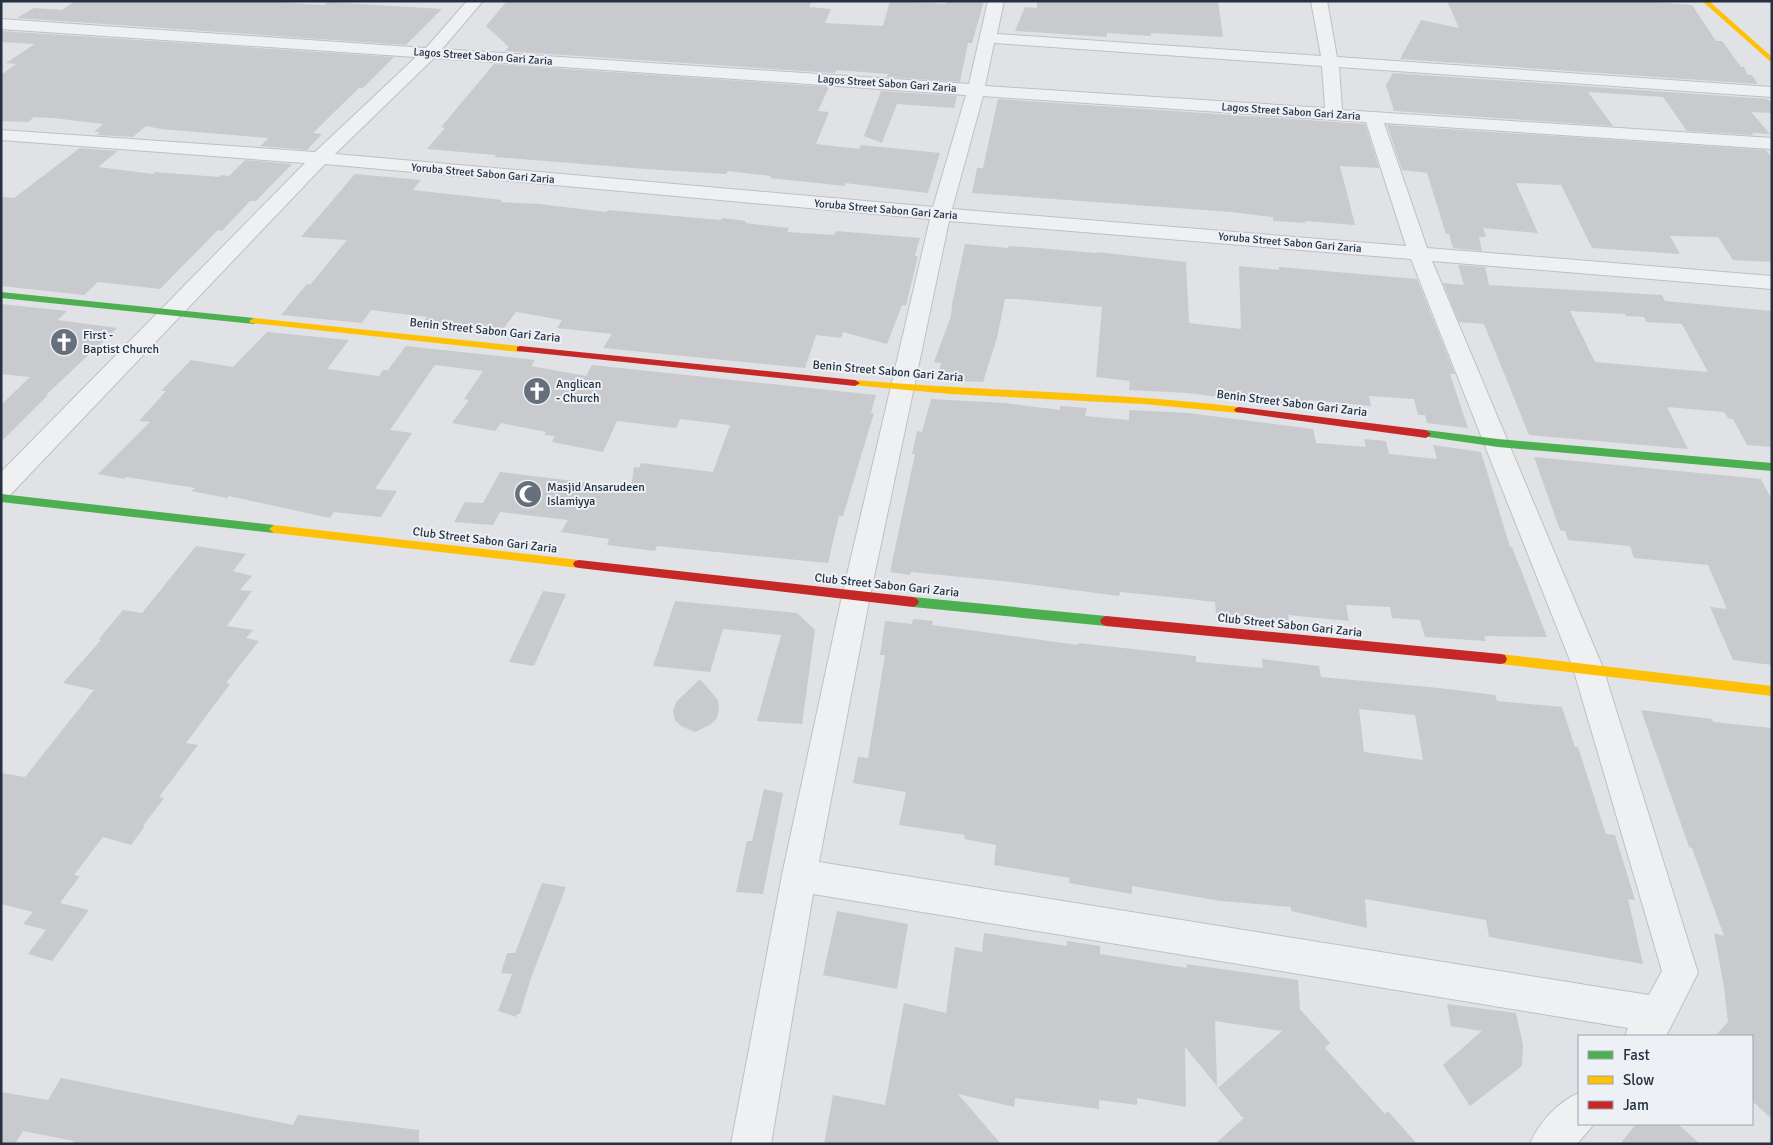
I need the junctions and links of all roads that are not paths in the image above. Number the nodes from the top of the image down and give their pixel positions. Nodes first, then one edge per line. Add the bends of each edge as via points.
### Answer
1 (476, 1) edge
2 (996, 1) edge
3 (1319, 1) edge
4 (1701, 1) edge
5 (1705, 1) edge
6 (1, 24) edge
7 (987, 38) junction
8 (430, 52) junction
9 (1772, 61) edge
10 (1330, 62) junction
11 (976, 89) junction
12 (1772, 92) edge
13 (1334, 114) junction
14 (1373, 116) junction
15 (1, 135) edge
16 (1772, 144) edge
17 (320, 158) junction
18 (941, 214) junction
19 (1418, 252) junction
20 (1772, 283) edge
21 (1, 296) edge
22 (171, 312) junction
23 (903, 388) junction
24 (1498, 443) junction
25 (1772, 468) edge
26 (1, 488) edge
27 (1, 498) edge
28 (856, 596) junction
29 (1588, 668) junction
30 (1772, 690) edge
31 (799, 875) junction
32 (1652, 1026) edge
33 (1578, 1114) edge
34 (751, 1144) edge
35 (1550, 1144) edge

1 - 8 street
2 - 7 street
3 - 10 street
4 - 5 street
5 - 9 street
6 - 8 street, Lagos Street Sabon Gari Zaria
7 - 10 street
7 - 11 street
8 - 11 street, Lagos Street Sabon Gari Zaria
8 - 17 street
10 - 12 street
10 - 13 street
11 - 13 street, Lagos Street Sabon Gari Zaria
11 - 18 street
13 - 14 street, Lagos Street Sabon Gari Zaria
14 - 16 street, Lagos Street Sabon Gari Zaria
14 - 19 street
15 - 17 street, Yoruba Street Sabon Gari Zaria
17 - 18 street, Yoruba Street Sabon Gari Zaria
17 - 22 street
18 - 19 street, Yoruba Street Sabon Gari Zaria
18 - 23 street
19 - 20 street, Yoruba Street Sabon Gari Zaria
19 - 24 street
21 - 22 street, Benin Street Sabon Gari Zaria
22 - 23 street, Benin Street Sabon Gari Zaria
22 - 26 street
23 - 24 street, Benin Street Sabon Gari Zaria via 1188,403
23 - 28 street
24 - 25 street, Benin Street Sabon Gari Zaria
24 - 29 street
27 - 28 street, Club Street Sabon Gari Zaria
28 - 29 street, Club Street Sabon Gari Zaria
28 - 31 street
29 - 30 street, Club Street Sabon Gari Zaria
29 - 32 street via 1680,973
31 - 32 street
31 - 34 street
33 - 35 street

